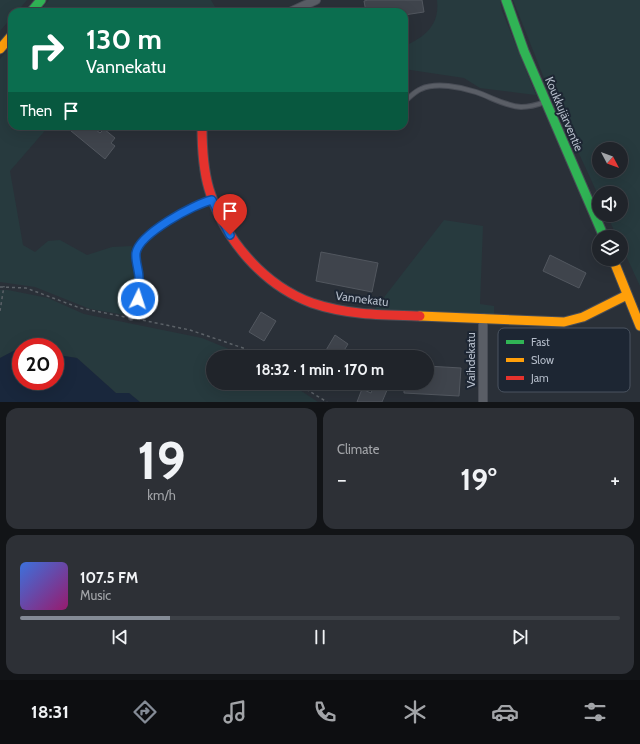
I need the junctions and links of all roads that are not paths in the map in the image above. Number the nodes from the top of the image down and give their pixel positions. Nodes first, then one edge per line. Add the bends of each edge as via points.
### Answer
1 (41, 0) edge
2 (316, 0) edge
3 (506, 0) edge
4 (34, 8) edge
5 (299, 8) edge
6 (8, 40) edge
7 (0, 49) edge
8 (408, 99) edge
9 (546, 101) junction
10 (202, 130) edge
11 (212, 200) junction
12 (601, 230) edge
13 (616, 266) edge
14 (627, 295) junction
15 (131, 318) dead end
16 (483, 318) junction
17 (640, 326) edge
18 (483, 402) edge

1 - 4 main road
2 - 5 street
3 - 9 main road, Koukkujärventie via 512,22
6 - 7 main road
8 - 9 lane via 421,89 432,86 476,92 520,107
9 - 12 main road, Koukkujärventie
10 - 11 main road, Vannekatu via 203,170
11 - 15 lane via 194,206 142,241 136,254 138,299
11 - 16 main road, Vannekatu via 222,224 237,246 258,269 291,292 312,302 342,311
13 - 14 main road
14 - 16 main road, Vannekatu via 583,317 564,322
14 - 17 main road
16 - 18 street, Vaihdekatu

